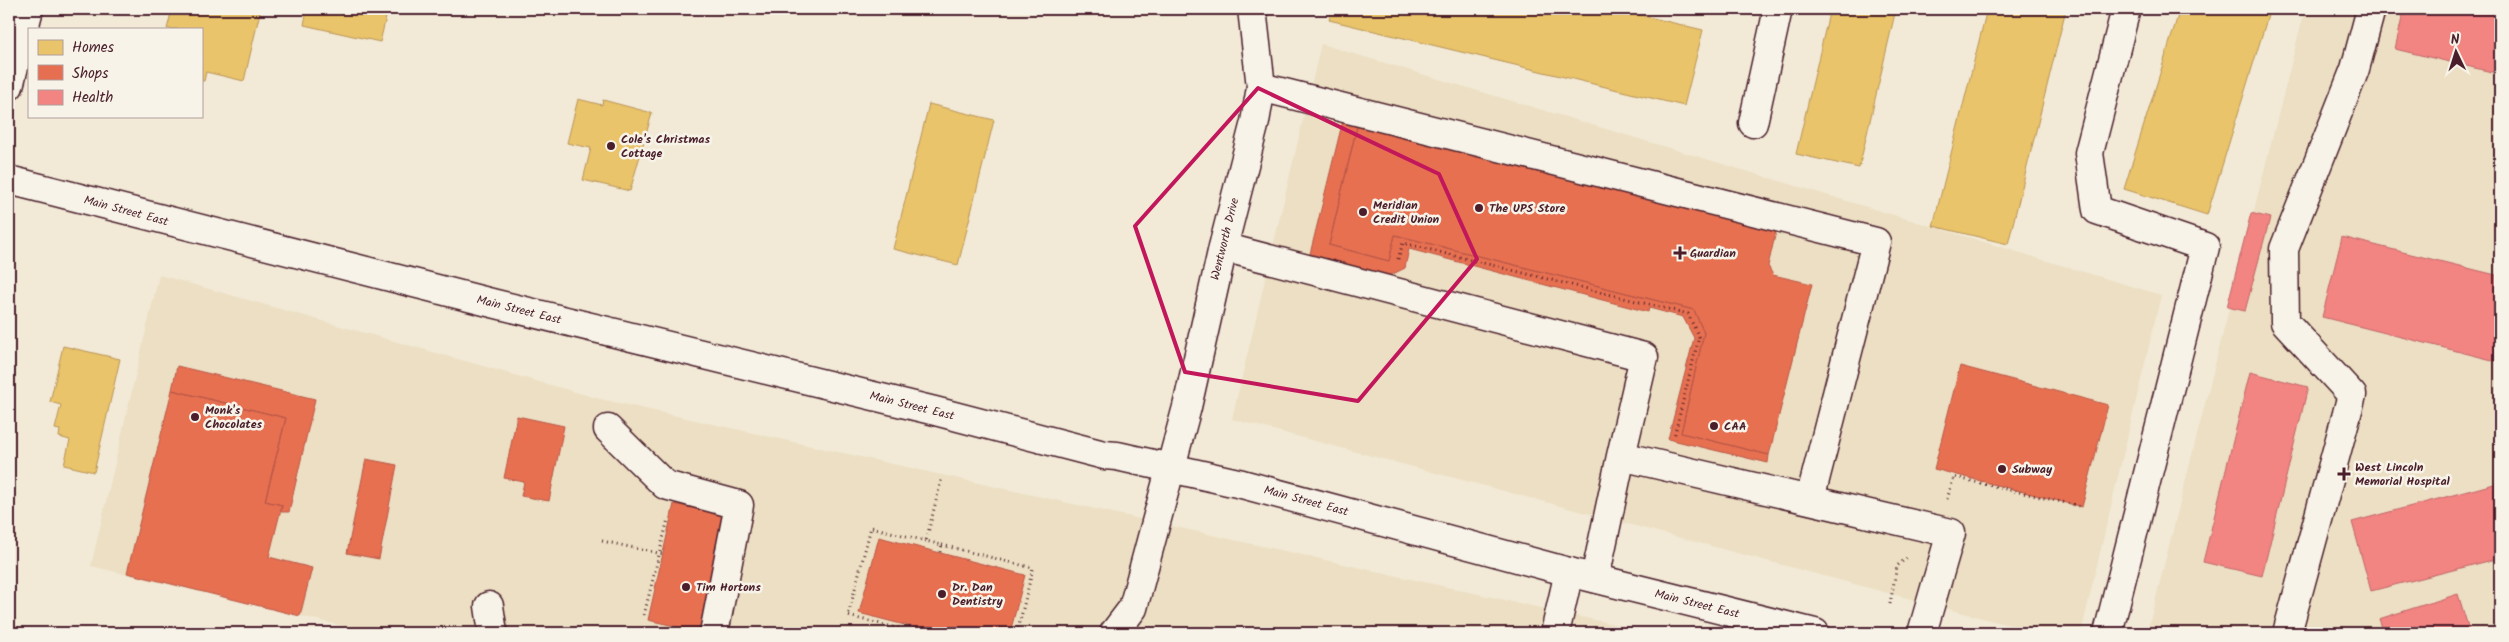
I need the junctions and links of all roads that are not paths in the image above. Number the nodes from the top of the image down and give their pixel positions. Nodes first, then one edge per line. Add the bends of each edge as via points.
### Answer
1 (29, 9) edge
2 (1252, 9) edge
3 (1778, 9) edge
4 (2126, 9) edge
5 (2370, 9) edge
6 (9, 86) edge
7 (1261, 87) junction
8 (1753, 122) dead end
9 (9, 180) edge
10 (1223, 247) junction
11 (608, 430) dead end
12 (1621, 456) junction
13 (1170, 467) junction
14 (1810, 499) junction
15 (1582, 575) junction
16 (489, 606) dead end
17 (493, 633) edge
18 (714, 633) edge
19 (1114, 633) edge
20 (1555, 633) edge
21 (1815, 633) edge
22 (1922, 633) edge
23 (2108, 633) edge
24 (2288, 633) edge

1 - 6 main road
2 - 7 main road, Wentworth Drive
3 - 8 main road
4 - 23 main road via 2089,153 2097,210 2205,247
5 - 24 main road via 2355,69 2284,249 2285,322 2352,395
7 - 10 main road, Wentworth Drive
7 - 14 main road via 1876,242
9 - 13 main road, Main Street East via 1104,456
10 - 12 main road via 1644,357
10 - 13 main road, Wentworth Drive
11 - 18 main road via 665,485 739,504
12 - 14 main road
12 - 15 main road
13 - 15 main road, Main Street East
13 - 19 main road, Wentworth Drive via 1133,608
14 - 22 main road via 1951,534
15 - 20 main road
15 - 21 main road, Main Street East
16 - 17 main road

